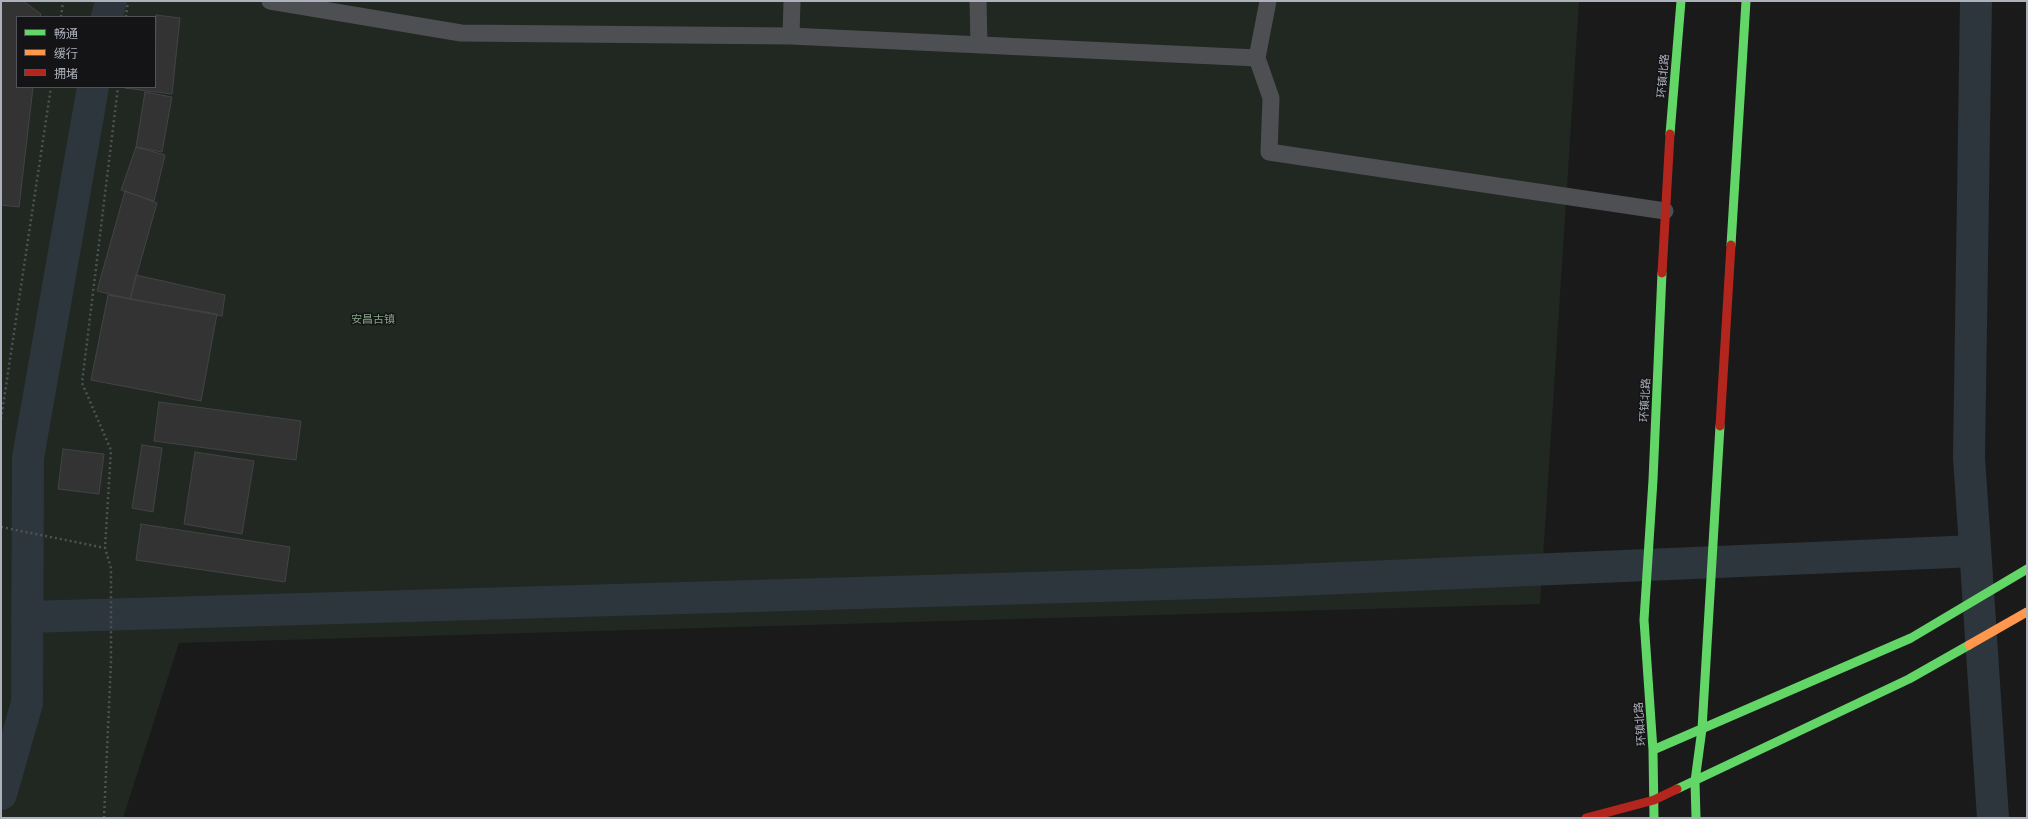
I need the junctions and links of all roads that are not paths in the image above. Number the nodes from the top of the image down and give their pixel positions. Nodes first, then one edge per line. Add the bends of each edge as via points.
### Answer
1 (270, 1) edge
2 (792, 1) edge
3 (978, 1) edge
4 (1268, 1) edge
5 (1681, 1) edge
6 (1746, 1) edge
7 (791, 36) junction
8 (979, 45) junction
9 (1257, 58) junction
10 (1665, 211) junction
11 (2027, 569) edge
12 (2027, 612) edge
13 (1702, 729) junction
14 (1653, 750) junction
15 (1695, 781) junction
16 (1654, 800) junction
17 (1586, 818) edge
18 (1654, 818) edge
19 (1696, 818) edge

1 - 7 lane via 461,33
2 - 7 lane
3 - 8 lane
4 - 9 lane
5 - 10 main road, 环镇北路
6 - 13 main road
7 - 8 lane
8 - 9 lane
9 - 10 lane via 1271,98 1269,152
10 - 14 main road, 环镇北路 via 1644,620
11 - 13 main road via 1911,638
12 - 15 main road via 1909,679
13 - 14 main road
13 - 15 main road
14 - 16 main road, 环镇北路
15 - 16 main road
15 - 19 main road
16 - 17 main road
16 - 18 main road, 环镇北路

